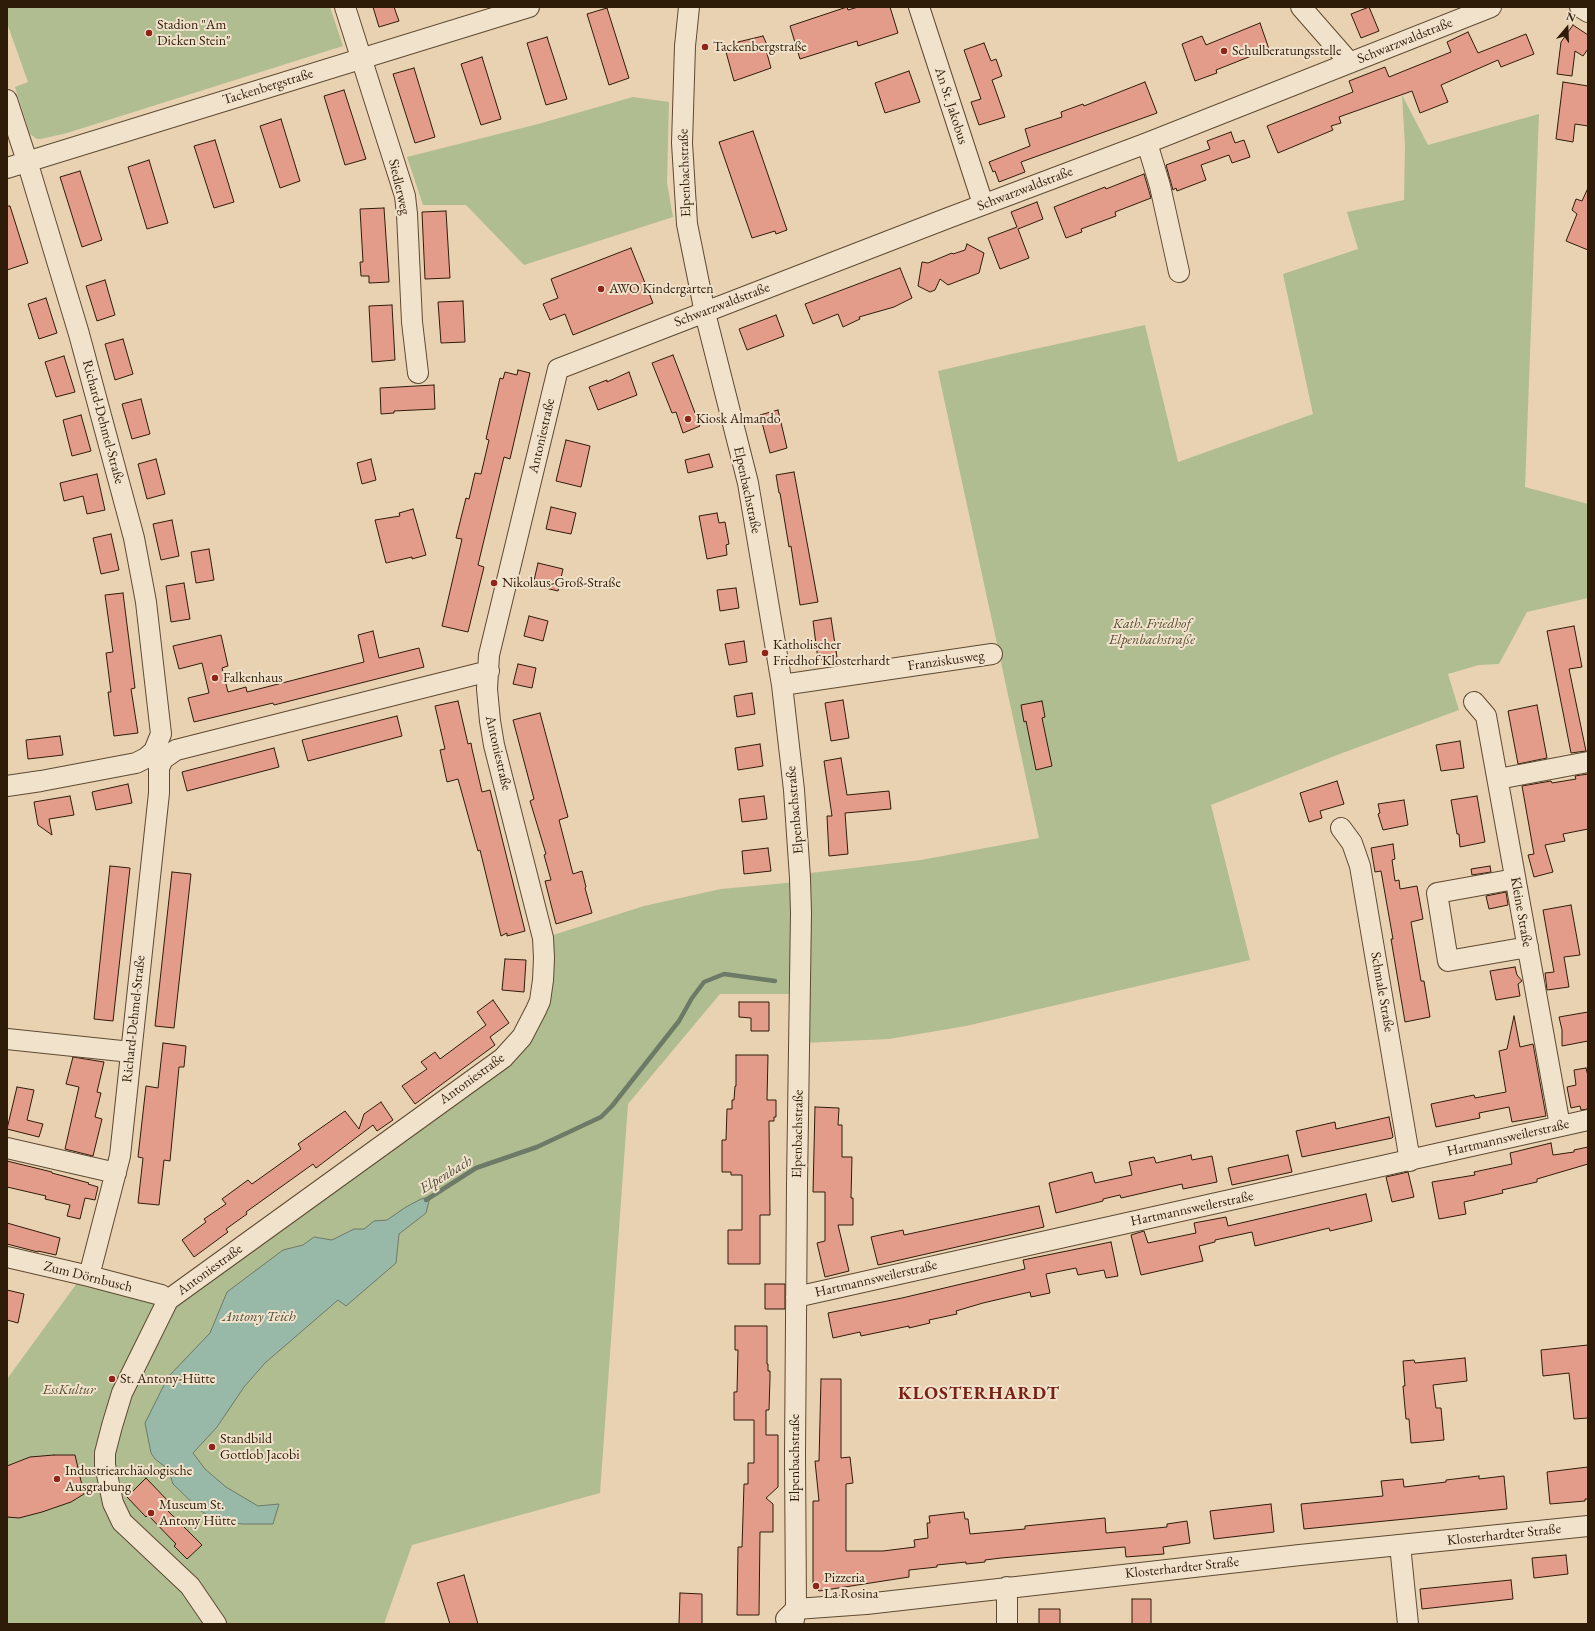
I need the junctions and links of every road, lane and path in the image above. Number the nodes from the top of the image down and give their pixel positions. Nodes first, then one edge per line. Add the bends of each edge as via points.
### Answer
1 (345, 7) edge
2 (529, 7) edge
3 (689, 7) edge
4 (919, 7) edge
5 (1301, 7) edge
6 (1491, 7) edge
7 (1580, 7) edge
8 (1588, 12) edge
9 (361, 58) junction
10 (1350, 63) junction
11 (7, 100) edge
12 (1147, 143) junction
13 (27, 161) junction
14 (7, 168) edge
15 (984, 204) junction
16 (1179, 272) dead end
17 (705, 312) junction
18 (558, 369) joint
19 (418, 373) dead end
20 (992, 654) dead end
21 (489, 671) junction
22 (782, 685) junction
23 (1474, 702) dead end
24 (158, 755) junction
25 (1588, 762) edge
26 (1498, 780) junction
27 (7, 786) edge
28 (1341, 828) dead end
29 (1516, 879) junction
30 (1528, 947) junction
31 (7, 1038) edge
32 (131, 1052) junction
33 (1588, 1120) edge
34 (1560, 1126) junction
35 (7, 1148) edge
36 (1410, 1161) junction
37 (116, 1173) junction
38 (7, 1257) edge
39 (89, 1276) junction
40 (796, 1298) junction
41 (168, 1300) junction
42 (1588, 1526) edge
43 (1400, 1545) junction
44 (1007, 1587) junction
45 (795, 1617) edge
46 (216, 1624) edge
47 (781, 1624) edge
48 (1007, 1624) edge
49 (1408, 1624) edge

1 - 9 street, Siedlerweg
2 - 9 street, Tackenbergstraße
3 - 17 street, Elpenbachstraße via 682,143 687,224
4 - 15 street, An St. Jakobus
5 - 10 street
6 - 10 street, Schwarzwaldstraße
7 - 8 street
9 - 13 street, Tackenbergstraße
9 - 19 street, Siedlerweg via 405,196 412,322
10 - 12 street, Schwarzwaldstraße
11 - 13 street, Richard-Dehmel-Straße
12 - 15 street, Schwarzwaldstraße
12 - 16 street via 1160,186
13 - 14 street, Tackenbergstraße
13 - 24 street, Richard-Dehmel-Straße via 79,334 134,538 149,622 161,734
15 - 17 street, Schwarzwaldstraße
17 - 18 street, Schwarzwaldstraße
17 - 22 street, Elpenbachstraße via 748,483
18 - 21 street, Antoniestraße via 490,655
20 - 22 street, Franziskusweg
21 - 24 street
21 - 41 street, Antoniestraße via 488,704 494,745 543,938 542,990 540,1001 528,1027 503,1058
22 - 40 street, Elpenbachstraße via 794,790 801,900
23 - 26 street, Kleine Straße via 1486,716
24 - 27 street via 136,763
24 - 32 street, Richard-Dehmel-Straße via 159,793
25 - 26 street
26 - 29 street, Kleine Straße
28 - 36 street, Schmale Straße via 1352,843 1360,866
29 - 30 street, Kleine Straße
29 - 30 street via 1437,892 1448,961
30 - 34 street, Kleine Straße
31 - 32 street
32 - 37 street, Richard-Dehmel-Straße
33 - 34 street, Hartmannsweilerstraße
34 - 36 street, Hartmannsweilerstraße
35 - 37 street
36 - 40 street, Hartmannsweilerstraße
37 - 39 street, Richard-Dehmel-Straße
38 - 39 street, Zum Dörnbusch
39 - 41 street, Zum Dörnbusch via 161,1295
40 - 45 street, Elpenbachstraße
41 - 46 street, Antoniestraße via 122,1393 105,1453 106,1471 113,1503 122,1522 190,1586
42 - 43 street, Klosterhardter Straße
43 - 44 street, Klosterhardter Straße
43 - 49 street
44 - 45 street, Klosterhardter Straße via 866,1604
44 - 48 street
45 - 47 street

